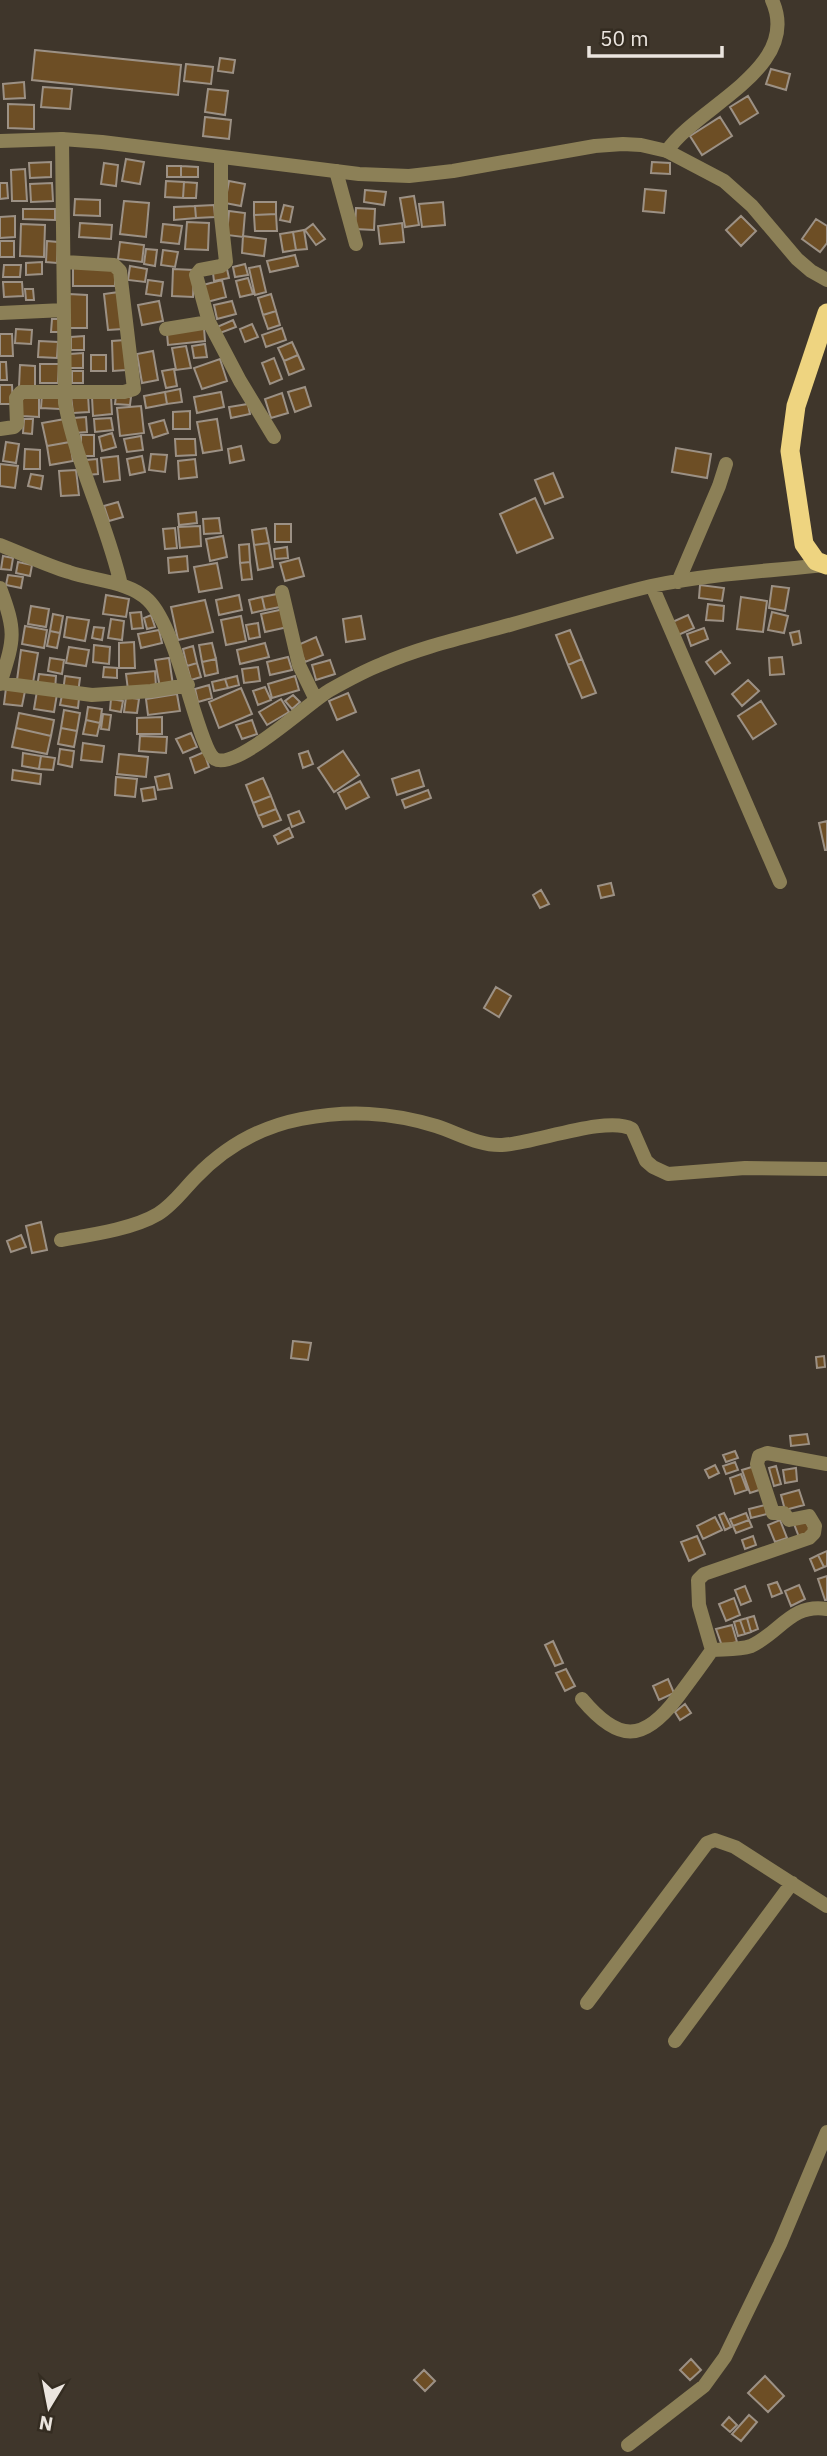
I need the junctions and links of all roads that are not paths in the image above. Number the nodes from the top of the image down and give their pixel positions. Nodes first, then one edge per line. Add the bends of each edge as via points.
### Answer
1 (772, 0) edge
2 (62, 139) junction
3 (0, 141) edge
4 (667, 150) junction
5 (221, 158) junction
6 (337, 171) junction
7 (356, 244) dead end
8 (65, 262) junction
9 (827, 280) edge
10 (64, 310) junction
11 (0, 313) edge
12 (827, 313) edge
13 (209, 321) junction
14 (166, 329) dead end
15 (64, 392) junction
16 (0, 429) edge
17 (274, 437) dead end
18 (726, 464) dead end
19 (0, 545) edge
20 (827, 565) edge
21 (678, 582) junction
22 (121, 585) junction
23 (652, 586) junction
24 (0, 588) edge
25 (282, 592) dead end
26 (0, 684) edge
27 (188, 685) junction
28 (316, 700) junction
29 (780, 882) dead end
30 (827, 1169) edge
31 (61, 1240) dead end
32 (827, 1464) edge
33 (827, 1609) edge
34 (712, 1650) junction
35 (582, 1699) dead end
36 (792, 1883) junction
37 (827, 1906) edge
38 (587, 2003) dead end
39 (675, 2041) dead end
40 (827, 2132) edge
41 (628, 2445) dead end

1 - 4 street via 779,26 769,53 746,82 683,131
2 - 3 street
2 - 5 street
2 - 8 street
4 - 6 street via 595,146 430,174
4 - 9 street via 739,193 797,259
5 - 6 street
5 - 13 street via 226,262 196,275
6 - 7 street
8 - 10 street
8 - 15 street via 114,265 120,271 135,385 124,392
10 - 11 street
10 - 15 street
12 - 20 highway via 796,405 790,451 804,544 816,561
13 - 14 street
13 - 17 street
15 - 16 street via 18,393 17,424
15 - 22 street via 75,445
18 - 21 street
19 - 22 street via 68,572
20 - 21 street
21 - 23 street
22 - 27 street via 140,593 157,611
23 - 28 street via 424,649 382,664
23 - 29 street
24 - 26 street via 13,631
25 - 28 street via 299,665
26 - 27 street via 92,695
27 - 28 street via 201,735 210,755 221,761 247,752
30 - 31 street via 745,1168 668,1174 646,1161 632,1129 624,1126 587,1128 500,1145 376,1112 324,1115 298,1119 241,1140 157,1214
32 - 34 street via 759,1456 757,1464 773,1513 784,1513 789,1520 809,1516 814,1533 698,1580 699,1605
33 - 34 street via 799,1611 747,1647
34 - 35 street via 653,1726 620,1730 607,1725
36 - 37 street
36 - 38 street via 726,1842 707,1843
36 - 39 street
40 - 41 street via 725,2357 704,2386

